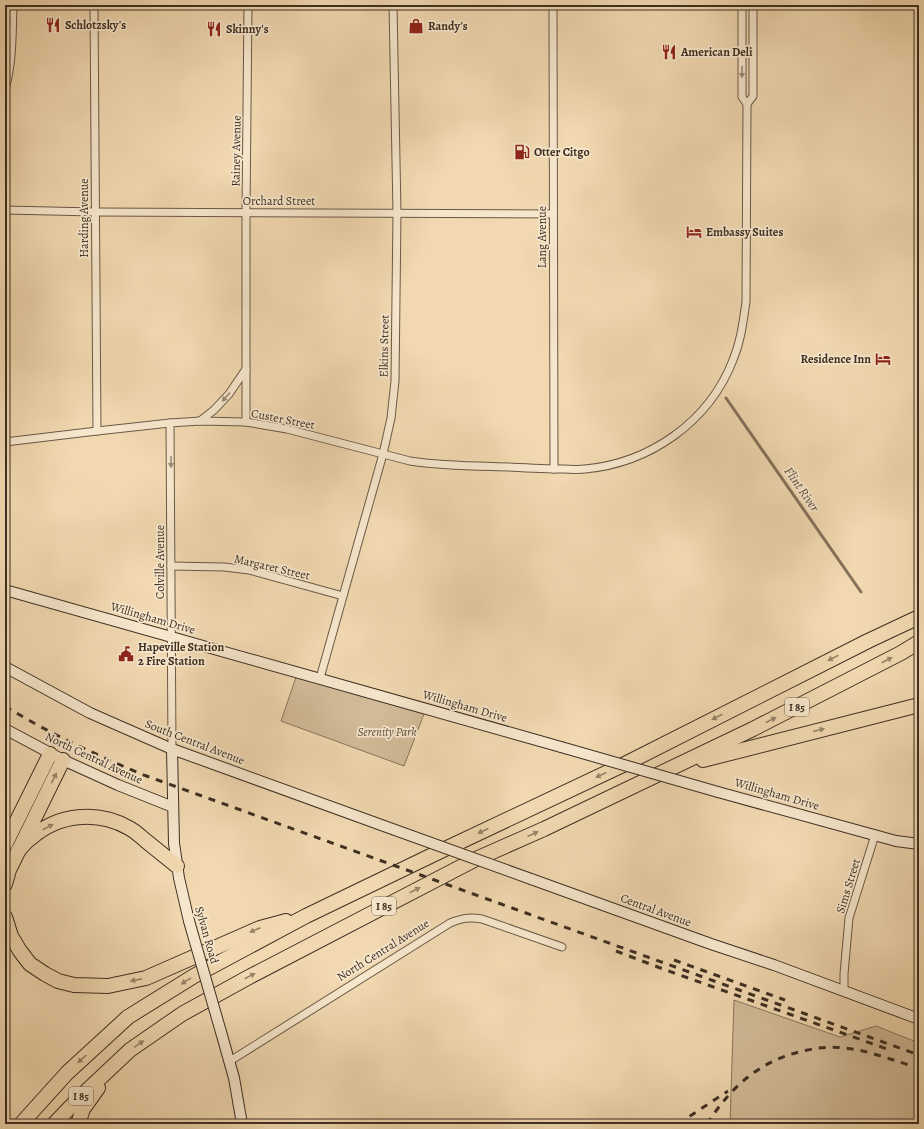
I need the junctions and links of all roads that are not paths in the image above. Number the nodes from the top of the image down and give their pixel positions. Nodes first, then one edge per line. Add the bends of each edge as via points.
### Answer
1 (13, 5) edge
2 (94, 5) edge
3 (248, 5) edge
4 (393, 5) edge
5 (553, 5) edge
6 (742, 5) edge
7 (753, 5) edge
8 (5, 89) edge
9 (747, 104) junction
10 (5, 210) edge
11 (95, 212) junction
12 (246, 212) junction
13 (397, 213) junction
14 (553, 214) junction
15 (246, 369) junction
16 (200, 421) junction
17 (246, 422) junction
18 (170, 423) junction
19 (97, 431) junction
20 (5, 442) edge
21 (383, 454) junction
22 (554, 469) junction
23 (171, 566) junction
24 (5, 590) edge
25 (343, 596) junction
26 (919, 611) edge
27 (919, 617) edge
28 (172, 636) junction
29 (868, 641) junction
30 (919, 642) edge
31 (5, 667) edge
32 (320, 678) junction
33 (919, 705) edge
34 (5, 729) edge
35 (172, 749) junction
36 (57, 757) junction
37 (673, 768) junction
38 (173, 807) junction
39 (384, 826) joint
40 (876, 835) junction
41 (919, 844) edge
42 (5, 845) edge
43 (18, 851) junction
44 (177, 866) junction
45 (5, 884) edge
46 (306, 916) junction
47 (5, 917) edge
48 (562, 947) dead end
49 (844, 992) junction
50 (919, 1019) edge
51 (230, 1061) junction
52 (110, 1069) junction
53 (21, 1124) edge
54 (54, 1124) edge
55 (78, 1124) edge
56 (242, 1124) edge

1 - 8 street via 11,60
2 - 11 street, Harding Avenue
3 - 12 street, Rainey Avenue
4 - 13 street, Elkins Street
5 - 14 street, Lang Avenue
6 -> 9 street via 742,97
7 - 9 street via 752,96
9 - 22 street, Custer Street via 746,302 742,332 733,361 719,388 703,410 684,429 637,457 611,465 584,469
10 - 11 street, Orchard Street
11 - 12 street, Orchard Street
11 - 19 street, Harding Avenue
12 - 13 street, Orchard Street
12 - 15 street, Rainey Avenue
13 - 14 street, Orchard Street
13 - 21 street, Elkins Street via 395,381 391,418
14 - 22 street, Lang Avenue
15 -> 16 street via 229,394
15 - 17 street, Rainey Avenue
16 - 17 street, Custer Street
16 - 18 street, Custer Street
17 - 21 street, Custer Street via 287,428
18 - 19 street, Custer Street
18 -> 23 street, Colville Avenue
19 - 20 street, Custer Street
21 - 22 street, Custer Street via 430,464
21 - 25 street, Elkins Street
23 - 25 street, Margaret Street via 249,570
23 - 28 street, Colville Avenue
24 - 28 street, Willingham Drive
25 - 32 street, Elkins Street
26 - 29 highway
27 - 29 highway, I 85
28 - 32 street, Willingham Drive
28 - 35 street, Colville Avenue
29 -> 46 highway, I 85 via 623,765
37 -> 30 highway, I 85 via 760,726
31 - 35 street, South Central Avenue via 90,713
32 - 40 street, Willingham Drive, bridge
37 -> 33 highway
34 - 36 street, North Central Avenue
35 - 38 street, Sylvan Road
35 - 39 street, South Central Avenue
36 - 38 street, North Central Avenue
36 - 42 highway
43 -> 36 highway
52 -> 37 highway, I 85 via 130,1050 182,1014 249,977 476,859
38 - 44 street, Sylvan Road
39 - 49 street, Central Avenue, bridge
40 - 41 street, Willingham Drive
40 - 49 street, Sims Street via 849,918
43 -> 44 highway via 30,838 55,823 70,818 100,817 130,828
43 - 45 highway
44 - 51 street, Sylvan Road, bridge via 189,921
46 -> 47 highway via 260,928 146,978 108,986 74,986 58,981 30,964 11,936
46 -> 53 highway, I 85 via 194,976 128,1017 67,1073
48 - 51 street, North Central Avenue via 482,919 461,919 444,927
49 - 50 street, Central Avenue
51 - 56 street, Sylvan Road
52 - 54 highway, I 85
52 - 55 highway via 83,1109

